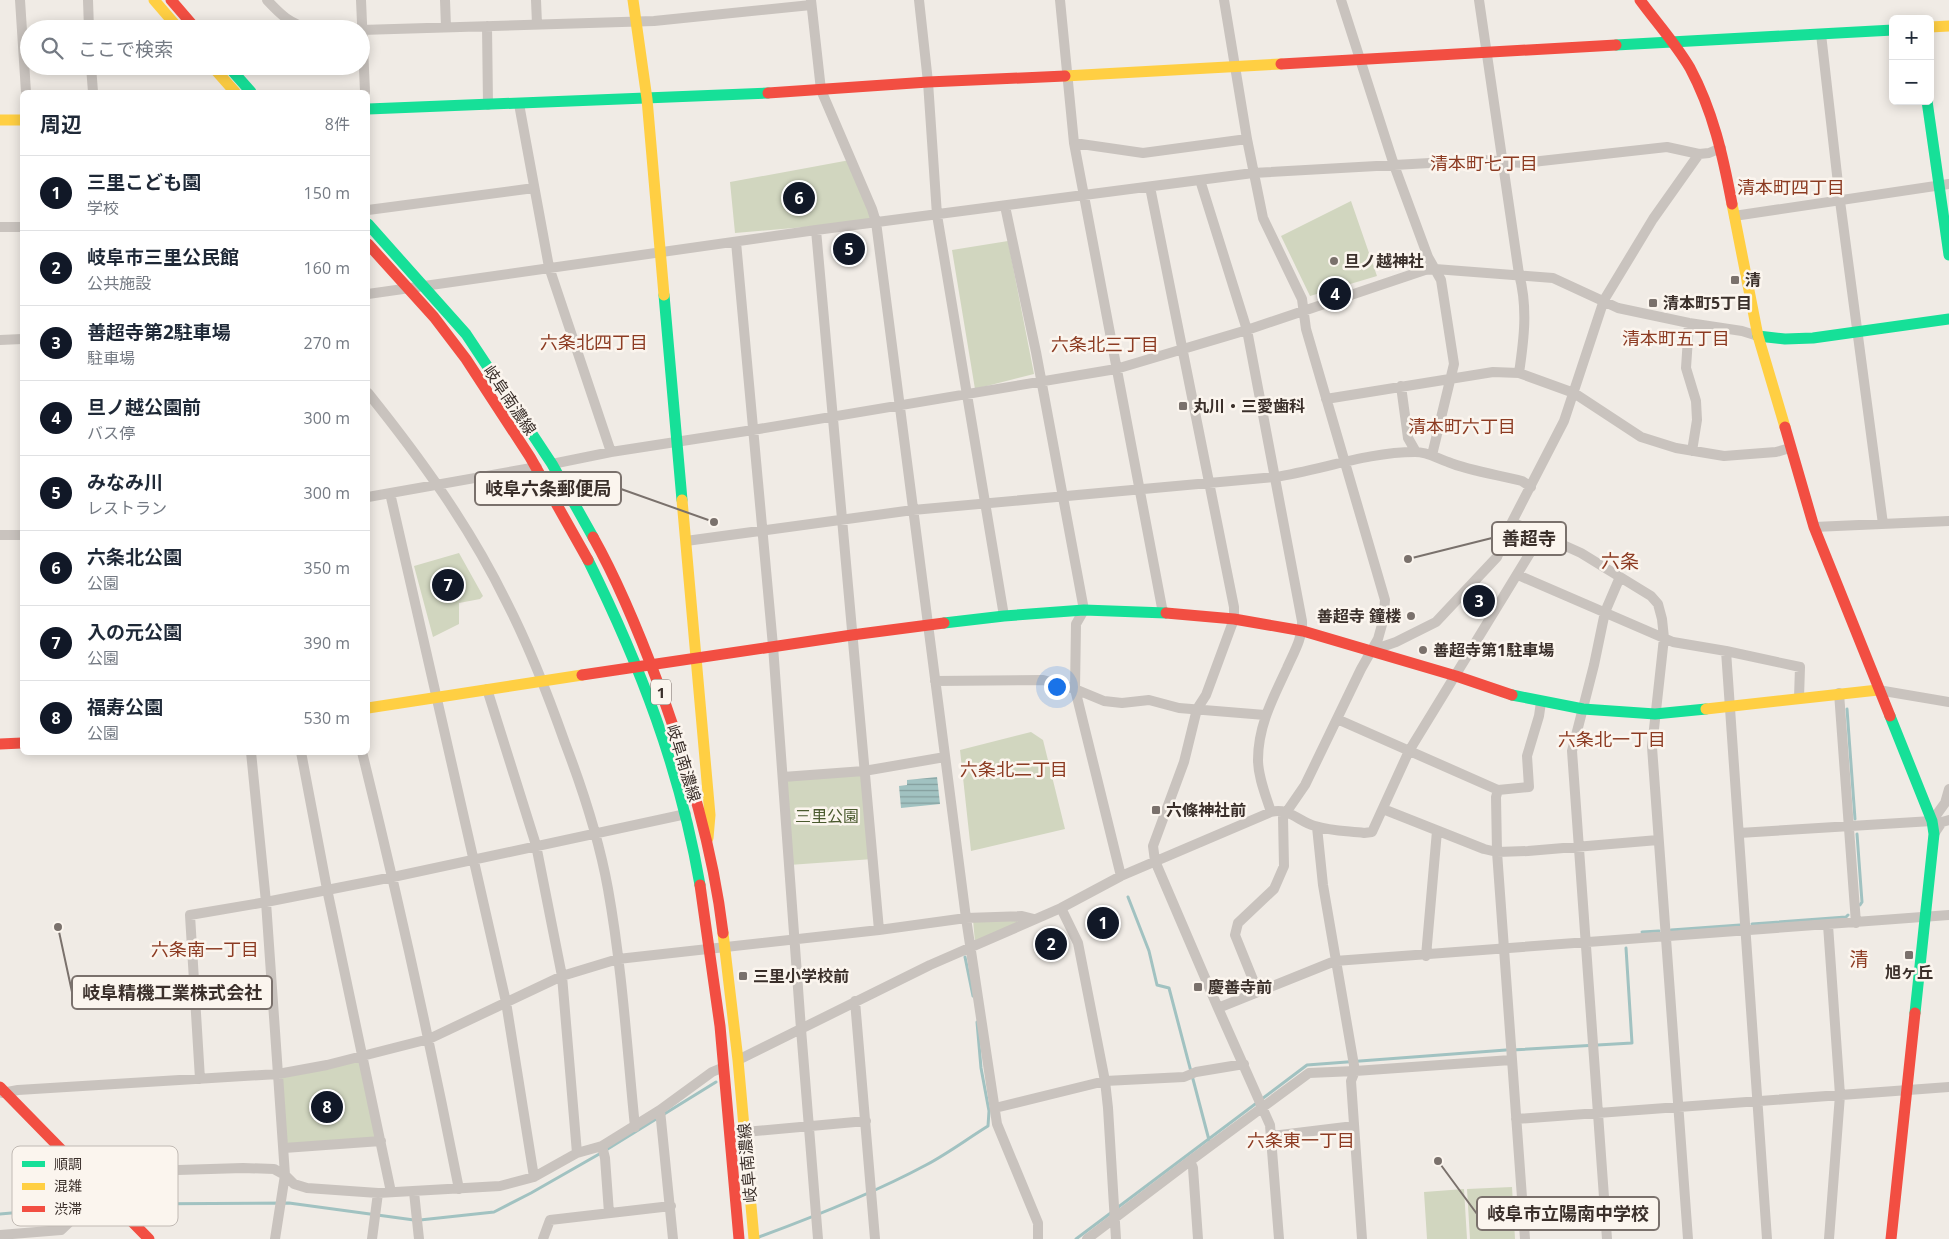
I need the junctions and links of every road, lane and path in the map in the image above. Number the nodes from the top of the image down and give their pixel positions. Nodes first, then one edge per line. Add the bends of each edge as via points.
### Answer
1 (20, 0) edge
2 (88, 0) edge
3 (154, 0) edge
4 (171, 0) edge
5 (267, 0) edge
6 (361, 0) edge
7 (446, 0) edge
8 (536, 0) edge
9 (634, 0) edge
10 (919, 0) edge
11 (1060, 0) edge
12 (1224, 0) edge
13 (1341, 0) edge
14 (1479, 0) edge
15 (1640, 0) edge
16 (811, 2) edge
17 (21, 20) edge
18 (89, 20) edge
19 (171, 20) edge
20 (188, 20) edge
21 (288, 20) edge
22 (362, 20) edge
23 (636, 22) junction
24 (537, 24) junction
25 (487, 26) junction
26 (1949, 26) edge
27 (446, 28) junction
28 (1934, 28) edge
29 (370, 30) edge
30 (1889, 30) edge
31 (1821, 34) junction
32 (1672, 43) junction
33 (1487, 54) junction
34 (1361, 60) junction
35 (1236, 67) junction
36 (25, 75) edge
37 (92, 75) edge
38 (220, 75) edge
39 (236, 75) edge
40 (364, 75) edge
41 (1069, 76) junction
42 (928, 82) junction
43 (26, 90) edge
44 (93, 90) edge
45 (233, 90) edge
46 (249, 90) edge
47 (365, 90) edge
48 (821, 90) junction
49 (647, 100) junction
50 (519, 104) junction
51 (488, 105) junction
52 (1928, 105) edge
53 (370, 109) edge
54 (0, 120) edge
55 (20, 120) edge
56 (1247, 139) junction
57 (1074, 143) junction
58 (1721, 148) junction
59 (1698, 154) junction
60 (1503, 163) junction
61 (1394, 165) junction
62 (1254, 173) junction
63 (1200, 180) junction
64 (1944, 185) edge
65 (1150, 187) junction
66 (534, 188) junction
67 (1083, 194) junction
68 (1840, 201) junction
69 (1005, 206) junction
70 (370, 210) edge
71 (937, 215) junction
72 (1734, 216) junction
73 (876, 222) junction
74 (370, 226) edge
75 (0, 227) edge
76 (20, 227) edge
77 (816, 230) junction
78 (736, 242) junction
79 (370, 246) edge
80 (661, 252) junction
81 (1949, 255) edge
82 (548, 267) junction
83 (1435, 269) junction
84 (1519, 274) junction
85 (423, 286) junction
86 (407, 288) junction
87 (370, 294) edge
88 (1604, 300) junction
89 (1303, 311) junction
90 (1949, 319) edge
91 (1689, 323) junction
92 (1247, 330) junction
93 (1858, 333) junction
94 (1758, 336) junction
95 (20, 339) edge
96 (0, 340) edge
97 (1183, 349) junction
98 (1116, 369) junction
99 (1519, 373) junction
100 (1451, 377) junction
101 (1041, 382) junction
102 (1401, 386) junction
103 (1574, 393) junction
104 (967, 394) junction
105 (370, 397) edge
106 (1326, 399) junction
107 (900, 406) junction
108 (832, 417) junction
109 (753, 430) junction
110 (678, 442) junction
111 (1790, 448) junction
112 (1692, 451) junction
113 (612, 452) junction
114 (1416, 452) junction
115 (1432, 455) junction
116 (1343, 461) junction
117 (552, 464) junction
118 (537, 467) junction
119 (1275, 477) junction
120 (1210, 483) junction
121 (437, 484) junction
122 (1531, 487) junction
123 (1139, 490) junction
124 (390, 493) junction
125 (370, 497) edge
126 (1063, 498) junction
127 (986, 504) junction
128 (913, 510) junction
129 (841, 520) junction
130 (1949, 521) edge
131 (1512, 522) junction
132 (1884, 524) junction
133 (1814, 527) junction
134 (762, 530) junction
135 (0, 535) edge
136 (20, 535) edge
137 (1541, 535) junction
138 (686, 541) junction
139 (1518, 575) junction
140 (1620, 577) junction
141 (1084, 610) junction
142 (1605, 612) junction
143 (1163, 613) junction
144 (1004, 616) junction
145 (1234, 619) junction
146 (928, 626) junction
147 (1303, 630) junction
148 (852, 635) junction
149 (1664, 638) junction
150 (773, 646) junction
151 (1370, 650) junction
152 (1726, 651) junction
153 (697, 657) junction
154 (651, 664) junction
155 (637, 666) junction
156 (1456, 676) junction
157 (542, 680) junction
158 (935, 681) junction
159 (487, 689) junction
160 (1075, 689) junction
161 (1878, 690) junction
162 (1839, 693) junction
163 (436, 697) junction
164 (1799, 698) junction
165 (1540, 702) junction
166 (1949, 702) edge
167 (1730, 706) junction
168 (370, 708) edge
169 (1197, 709) junction
170 (1583, 709) junction
171 (1655, 714) junction
172 (1265, 715) junction
173 (1337, 719) junction
174 (20, 743) edge
175 (0, 744) edge
176 (1409, 751) junction
177 (251, 755) edge
178 (302, 755) edge
179 (363, 755) edge
180 (945, 757) junction
181 (864, 771) junction
182 (783, 777) junction
183 (1498, 790) junction
184 (1949, 790) edge
185 (1383, 809) junction
186 (1271, 812) junction
187 (1286, 812) junction
188 (686, 814) junction
189 (1949, 820) edge
190 (1932, 821) junction
191 (1849, 826) junction
192 (1317, 827) junction
193 (1437, 831) junction
194 (1739, 833) junction
195 (595, 834) junction
196 (1934, 834) junction
197 (1658, 840) junction
198 (536, 844) junction
199 (708, 846) junction
200 (1579, 846) junction
201 (1497, 852) junction
202 (473, 859) junction
203 (1155, 861) junction
204 (393, 876) junction
205 (1120, 876) junction
206 (327, 889) junction
207 (266, 902) junction
208 (1061, 908) junction
209 (1949, 915) edge
210 (1925, 916) junction
211 (966, 918) junction
212 (1034, 919) junction
213 (1856, 923) junction
214 (1828, 925) junction
215 (880, 930) junction
216 (1746, 930) junction
217 (1666, 936) junction
218 (795, 940) junction
219 (1586, 942) junction
220 (724, 946) junction
221 (971, 947) junction
222 (711, 948) junction
223 (1504, 948) junction
224 (1426, 956) junction
225 (618, 959) junction
226 (1335, 961) junction
227 (562, 976) junction
228 (1258, 992) junction
229 (855, 1001) junction
230 (506, 1002) junction
231 (1218, 1008) junction
232 (801, 1029) junction
233 (429, 1040) junction
234 (362, 1057) junction
235 (738, 1060) junction
236 (1511, 1060) junction
237 (1244, 1064) junction
238 (724, 1066) junction
239 (1355, 1071) junction
240 (278, 1074) junction
241 (200, 1080) junction
242 (1105, 1081) junction
243 (1949, 1087) edge
244 (1907, 1090) junction
245 (2, 1091) edge
246 (1840, 1095) junction
247 (1758, 1101) junction
248 (1678, 1107) junction
249 (995, 1108) junction
250 (1262, 1108) junction
251 (660, 1110) junction
252 (1598, 1113) junction
253 (1516, 1119) junction
254 (866, 1121) junction
255 (808, 1126) junction
256 (1354, 1126) junction
257 (635, 1127) junction
258 (744, 1132) junction
259 (1272, 1136) junction
260 (381, 1141) junction
261 (56, 1146) edge
262 (602, 1146) junction
263 (284, 1148) junction
264 (577, 1154) junction
265 (1190, 1160) junction
266 (178, 1170) edge
267 (285, 1175) junction
268 (534, 1177) junction
269 (459, 1189) junction
270 (391, 1192) junction
271 (414, 1192) junction
272 (378, 1193) junction
273 (671, 1206) junction
274 (609, 1213) junction
275 (1114, 1219) junction
276 (65, 1226) edge
277 (134, 1226) edge
278 (0, 1235) edge
279 (144, 1237) edge
280 (275, 1239) edge
281 (372, 1239) edge
282 (419, 1239) edge
283 (543, 1239) edge
284 (673, 1239) edge
285 (739, 1239) edge
286 (754, 1239) edge
287 (818, 1239) edge
288 (876, 1239) edge
289 (1038, 1239) edge
290 (1087, 1239) edge
291 (1116, 1239) edge
292 (1198, 1239) edge
293 (1279, 1239) edge
294 (1362, 1239) edge
295 (1525, 1239) edge
296 (1607, 1239) edge
297 (1688, 1239) edge
298 (1768, 1239) edge
299 (1830, 1239) edge
300 (1891, 1239) edge

1 - 17 street
2 - 18 street
3 - 19 street
4 - 20 street
5 - 21 street
6 - 22 street
7 - 27 street
8 - 24 street
9 - 23 street
10 - 42 street
11 - 41 street
12 - 35 street
13 - 34 street
14 - 33 street
15 - 32 street
16 - 23 street
16 - 48 street
23 - 24 street
23 - 49 street
24 - 25 street
25 - 27 street
25 - 51 street
26 - 28 street
27 - 29 street
30 - 31 street
31 - 32 street
31 - 68 street
32 - 33 street
32 - 58 street via 1689,67 1709,108
33 - 34 street
33 - 60 street
34 - 35 street
34 - 61 street
35 - 41 street
35 - 56 street
36 - 43 street
37 - 44 street
38 - 45 street
39 - 46 street
40 - 47 street
41 - 42 street
41 - 57 street
42 - 48 street
42 - 71 street
48 - 49 street
48 - 73 street
49 - 50 street
49 - 80 street
50 - 51 street
50 - 66 street
51 - 53 street
52 - 64 street
54 - 55 street
56 - 57 street via 1143,153
56 - 62 street
57 - 67 street
58 - 59 street
58 - 72 street
59 - 60 street via 1667,147 1523,164
59 - 88 street via 1653,219
60 - 61 street via 1483,160
60 - 84 street
61 - 62 street
61 - 83 street
62 - 63 street
62 - 89 street via 1263,218 1302,299
63 - 65 street
63 - 92 street
64 - 68 street
64 - 81 street
65 - 67 street
65 - 97 street
66 - 70 street
66 - 82 street
67 - 69 street
67 - 98 street
68 - 72 street
68 - 93 street
69 - 71 street
69 - 101 street
71 - 73 street
71 - 104 street
72 - 94 street
73 - 77 street
73 - 107 street
74 - 85 street, 岐阜南濃線 / 1
75 - 76 street
77 - 78 street
77 - 108 street
78 - 80 street
78 - 109 street
79 - 86 street, 岐阜南濃線 / 1
80 - 82 street
80 - 110 street
82 - 85 street
82 - 113 street
83 - 84 street
83 - 89 street
83 - 100 street via 1441,280 1454,364
84 - 88 street via 1553,278
84 - 99 street via 1526,314
85 - 86 street
85 - 117 street, 岐阜南濃線 / 1 via 466,334
86 - 87 street
86 - 118 street, 岐阜南濃線 / 1 via 454,342
88 - 91 street via 1618,308
88 - 103 street
89 - 92 street
89 - 106 street
90 - 93 street
91 - 94 street
91 - 112 street via 1686,368 1696,401 1697,420
92 - 97 street
92 - 119 street
93 - 94 street via 1791,340
93 - 132 street
94 - 111 street
95 - 96 street
97 - 98 street
97 - 120 street
98 - 101 street
98 - 123 street
99 - 100 street via 1493,372
99 - 103 street
100 - 102 street
100 - 115 street
101 - 104 street
101 - 126 street
102 - 106 street
102 - 114 street via 1408,438
103 - 112 street via 1641,437
103 - 122 street via 1564,421
104 - 107 street
104 - 127 street
105 - 121 street
106 - 116 street
107 - 108 street
107 - 128 street
108 - 109 street
108 - 129 street
109 - 110 street
109 - 134 street
110 - 113 street
110 - 138 street
111 - 112 street via 1724,456
111 - 133 street
113 - 117 street
114 - 115 street
114 - 116 street
115 - 122 street via 1448,463 1522,481
116 - 119 street
116 - 151 street via 1385,600 1378,639
117 - 154 street, 岐阜南濃線 / 1 via 614,574
118 - 121 street
118 - 155 street, 岐阜南濃線 / 1 via 595,575
119 - 120 street
119 - 147 street
120 - 123 street
120 - 145 street
121 - 124 street
121 - 157 street via 507,602
122 - 131 street
123 - 126 street
123 - 143 street
124 - 125 street
124 - 163 street
126 - 127 street
126 - 141 street
127 - 128 street
127 - 144 street
128 - 129 street
128 - 146 street
129 - 134 street
129 - 148 street
130 - 132 street
131 - 137 street
131 - 151 street via 1497,557 1436,622 1396,642
132 - 133 street
133 - 161 street
134 - 138 street
134 - 150 street
135 - 136 street
137 - 139 street
137 - 140 street via 1581,553
138 - 153 street
139 - 142 street
139 - 156 street
140 - 142 street
140 - 149 street via 1658,604
141 - 143 street
141 - 144 street
141 - 160 street via 1076,624
142 - 149 street
142 - 170 street
143 - 145 street
144 - 146 street
145 - 147 street
145 - 169 street via 1206,696
146 - 148 street
146 - 158 street
147 - 151 street
147 - 172 street
148 - 150 street
148 - 181 street
149 - 152 street
149 - 171 street
150 - 153 street
150 - 182 street
151 - 156 street
151 - 173 street
152 - 164 street via 1800,667
152 - 167 street
153 - 154 street
153 - 199 street via 710,815
154 - 155 street
154 - 199 street, 岐阜南濃線 / 1 via 677,735
155 - 157 street
155 - 188 street, 岐阜南濃線 / 1 via 665,738
156 - 165 street
156 - 176 street
157 - 159 street
157 - 195 street
158 - 160 street via 1043,680
158 - 180 street
159 - 163 street
159 - 198 street
160 - 169 street via 1104,701 1149,700
160 - 205 street
161 - 162 street
161 - 166 street
161 - 190 street
162 - 164 street
162 - 191 street
163 - 168 street
163 - 202 street
164 - 167 street
165 - 170 street
165 - 183 street via 1527,756 1529,787
167 - 171 street
167 - 194 street
169 - 172 street
169 - 203 street via 1184,762 1153,846
170 - 171 street
170 - 200 street via 1572,751
171 - 197 street via 1652,747
172 - 186 street via 1258,760
173 - 176 street
173 - 187 street via 1305,785
174 - 175 street
176 - 183 street
176 - 185 street
177 - 207 street
178 - 206 street
179 - 204 street
180 - 181 street
180 - 211 street
181 - 182 street
181 - 215 street
182 - 218 street
183 - 201 street
184 - 190 street via 1945,803
185 - 192 street via 1372,832
185 - 193 street
186 - 187 street
186 - 203 street
187 - 192 street
187 - 228 street via 1283,818 1284,866 1274,889 1238,924 1235,935
188 - 195 street
188 - 222 street, 岐阜南濃線 / 1
189 - 196 street via 1942,822
190 - 191 street
190 - 196 street
191 - 194 street
191 - 213 street
192 - 226 street
193 - 201 street
193 - 224 street
194 - 216 street
195 - 198 street
195 - 225 street via 608,887
196 - 210 street
197 - 200 street
197 - 217 street
198 - 202 street
198 - 227 street
199 - 220 street, 岐阜南濃線 / 1
200 - 201 street
200 - 219 street
201 - 223 street
202 - 204 street
202 - 230 street
203 - 205 street
203 - 231 street
204 - 206 street
204 - 233 street
205 - 208 street
206 - 207 street
206 - 234 street
207 - 240 street
207 - 241 street via 190,915
208 - 212 street
208 - 242 street via 1078,943
209 - 210 street
210 - 213 street
210 - 244 street
211 - 212 street via 1022,916
211 - 215 street
211 - 221 street
212 - 221 street
213 - 214 street
214 - 216 street
214 - 246 street
215 - 218 street
216 - 217 street
216 - 247 street
217 - 219 street
217 - 248 street
218 - 220 street
218 - 232 street
219 - 223 street
219 - 252 street
220 - 222 street
220 - 235 street, 岐阜南濃線 / 1
221 - 229 street
221 - 249 street
222 - 225 street
222 - 238 street, 岐阜南濃線 / 1
223 - 224 street
223 - 236 street
224 - 226 street
225 - 227 street
225 - 257 street
226 - 228 street
226 - 239 street
227 - 230 street
227 - 264 street
228 - 231 street
229 - 232 street
229 - 254 street
230 - 233 street
230 - 268 street
231 - 237 street
232 - 235 street
232 - 255 street
233 - 234 street
233 - 269 street
234 - 240 street
234 - 260 street
235 - 258 street, 岐阜南濃線 / 1
236 - 239 street
236 - 253 street
237 - 242 street via 1184,1077
237 - 250 street
238 - 251 street
238 - 285 street, 岐阜南濃線 / 1
239 - 250 street via 1309,1073
239 - 256 street via 1351,1081
240 - 241 street
240 - 263 street
241 - 245 street
242 - 249 street
242 - 275 street
243 - 244 street
244 - 246 street
244 - 300 street
245 - 261 street
246 - 247 street
246 - 299 street
247 - 248 street
247 - 298 street
248 - 252 street
248 - 297 street
249 - 289 street via 996,1124 1038,1223
250 - 259 street
250 - 265 street
251 - 257 street
251 - 273 street
252 - 253 street
252 - 296 street
253 - 295 street
254 - 255 street
254 - 288 street
255 - 258 street
255 - 287 street
256 - 259 street
256 - 294 street
257 - 262 street
258 - 286 street, 岐阜南濃線 / 1
259 - 293 street
260 - 263 street
260 - 270 street
262 - 264 street
262 - 274 street
263 - 267 street
264 - 268 street
265 - 275 street
265 - 292 street
266 - 267 street via 274,1169
267 - 272 street via 294,1184 306,1188
267 - 280 street
268 - 269 street via 500,1186
269 - 271 street
270 - 271 street
270 - 272 street
271 - 282 street
272 - 281 street
273 - 274 street
273 - 284 street
274 - 283 street via 550,1220
275 - 290 street
275 - 291 street
276 - 278 street via 61,1230
277 - 279 street

